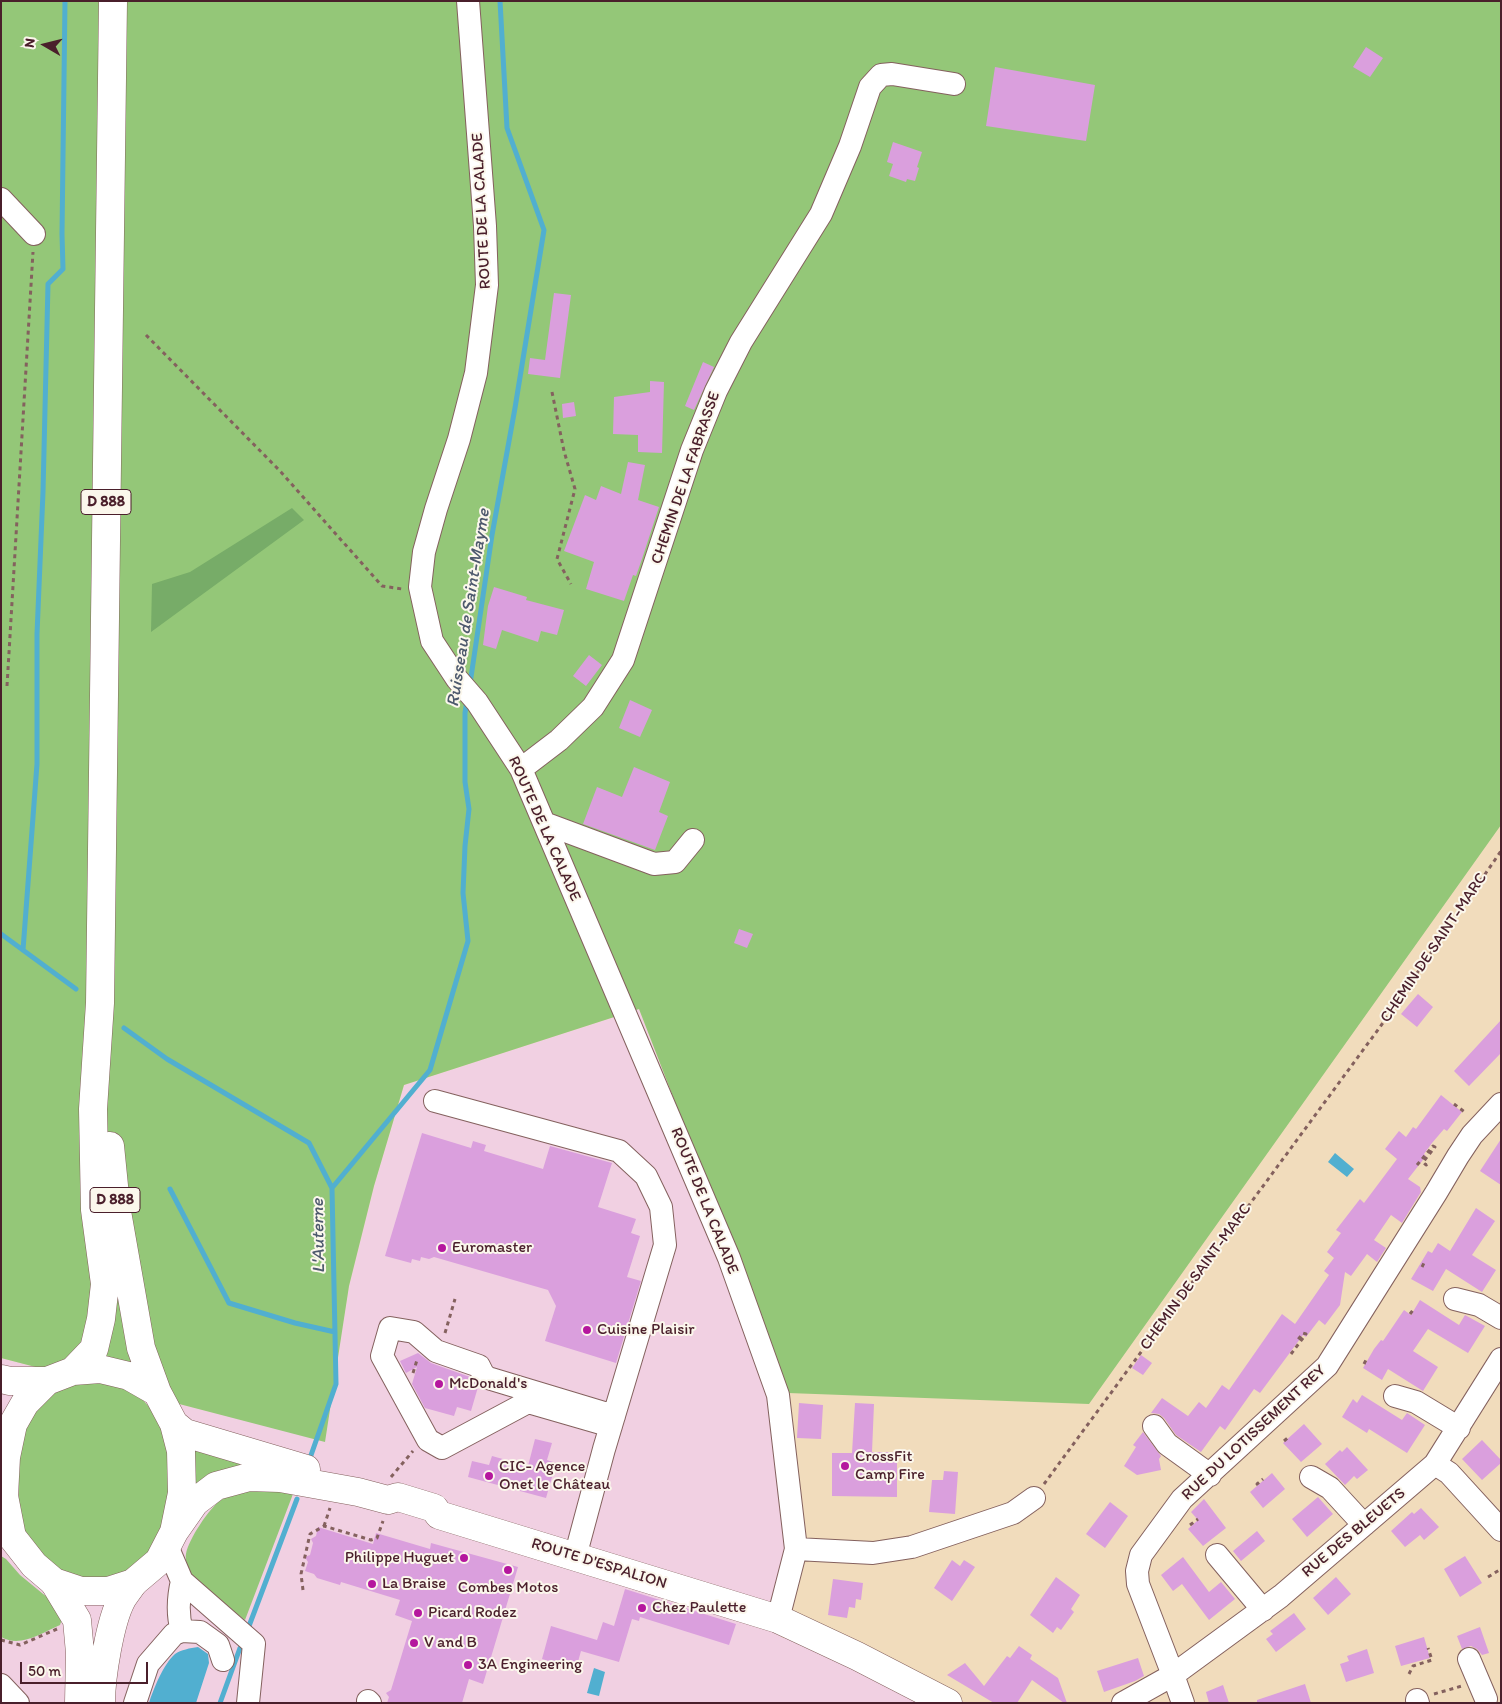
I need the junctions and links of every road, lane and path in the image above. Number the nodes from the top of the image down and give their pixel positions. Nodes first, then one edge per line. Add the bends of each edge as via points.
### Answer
1 (113, 1) edge
2 (468, 1) edge
3 (954, 84) dead end
4 (1, 199) edge
5 (34, 234) joint
6 (146, 335) dead end
7 (552, 392) dead end
8 (571, 584) dead end
9 (420, 587) junction
10 (7, 686) dead end
11 (521, 770) junction
12 (544, 823) junction
13 (693, 840) dead end
14 (1501, 851) edge
15 (100, 1003) junction
16 (435, 1101) dead end
17 (1454, 1104) dead end
18 (1501, 1104) edge
19 (1464, 1113) dead end
20 (1429, 1164) dead end
21 (1417, 1165) dead end
22 (1424, 1262) dead end
23 (1422, 1267) dead end
24 (1455, 1299) dead end
25 (1413, 1310) dead end
26 (1410, 1314) dead end
27 (1501, 1318) edge
28 (1298, 1342) dead end
29 (1291, 1354) dead end
30 (1367, 1358) dead end
31 (1501, 1359) edge
32 (1364, 1364) dead end
33 (73, 1371) junction
34 (1, 1379) edge
35 (47, 1381) junction
36 (157, 1392) junction
37 (1395, 1396) dead end
38 (613, 1421) junction
39 (174, 1424) junction
40 (1154, 1426) dead end
41 (1459, 1428) junction
42 (1290, 1436) dead end
43 (428, 1440) junction
44 (1284, 1441) dead end
45 (4, 1449) edge
46 (1435, 1464) junction
47 (1210, 1475) junction
48 (1311, 1476) dead end
49 (1263, 1479) dead end
50 (1258, 1485) dead end
51 (3, 1498) edge
52 (1034, 1498) joint
53 (332, 1501) dead end
54 (378, 1501) junction
55 (1197, 1520) dead end
56 (1190, 1525) dead end
57 (324, 1526) junction
58 (1364, 1526) junction
59 (1501, 1530) edge
60 (6, 1537) edge
61 (170, 1539) junction
62 (796, 1549) junction
63 (1217, 1555) dead end
64 (575, 1557) junction
65 (1501, 1569) edge
66 (140, 1577) junction
67 (1488, 1577) dead end
68 (182, 1581) junction
69 (54, 1582) junction
70 (302, 1590) dead end
71 (1263, 1610) junction
72 (778, 1618) junction
73 (182, 1631) junction
74 (1428, 1648) dead end
75 (857, 1656) junction
76 (1469, 1659) dead end
77 (223, 1660) dead end
78 (1409, 1674) dead end
79 (1173, 1675) junction
80 (1, 1685) edge
81 (1484, 1694) edge
82 (1417, 1701) edge
83 (18, 1703) edge
84 (79, 1703) edge
85 (101, 1703) edge
86 (134, 1703) edge
87 (248, 1703) edge
88 (916, 1703) edge
89 (948, 1703) edge
90 (1123, 1703) edge
91 (1183, 1703) edge

1 - 15 main road, D 888
2 - 9 street, ROUTE DE LA CALADE via 487,285 476,372 424,552
3 - 11 street, CHEMIN DE LA FABRASSE via 892,74 881,75 870,87 850,146 821,214 741,342 716,390 692,450 623,660 593,707
4 - 5 street
5 - 10 path
6 - 9 path via 280,471 382,586 398,589
7 - 8 path via 575,489 557,558
9 - 11 street, ROUTE DE LA CALADE via 432,641
11 - 12 street, ROUTE DE LA CALADE
12 - 13 street via 654,864 674,862
12 - 62 street, ROUTE DE LA CALADE via 729,1258 778,1395
14 - 52 path, CHEMIN DE SAINT-MARC via 1380,1027
15 - 33 main road, D 888 via 93,1118 95,1210 105,1284 94,1349
15 - 36 main road, D 888 via 116,1206 141,1348
16 - 38 street via 619,1151 646,1176 662,1207 665,1245
17 - 19 path
18 - 47 street, RUE DU LOTISSEMENT REY via 1472,1135 1458,1156 1327,1366 1267,1412
20 - 21 path via 1423,1162 1435,1148 1433,1146
22 - 23 path
24 - 27 street via 1478,1305
25 - 26 path
28 - 29 path
30 - 32 path
31 - 41 street, RUE DES BLEUETS
33 - 35 main road
33 - 36 main road via 100,1369 129,1376
34 - 35 main road
35 - 45 main road via 26,1403 13,1424
36 - 39 main road
37 - 41 street via 1416,1402
38 - 43 street via 528,1402 442,1448
38 - 43 street via 488,1378 479,1366 436,1351 414,1332 390,1328 382,1356
38 - 64 street
39 - 54 main road, ROUTE D'ESPALION via 185,1433 315,1471
39 - 61 main road via 181,1451 182,1494
40 - 47 street via 1167,1444
41 - 46 street, RUE DES BLEUETS
42 - 44 path
43 - 54 path via 401,1464
45 - 51 main road
46 - 58 street, RUE DES BLEUETS
46 - 59 street via 1449,1473
47 - 79 street, RUE DU LOTISSEMENT REY via 1182,1499 1141,1555 1137,1571 1138,1584
48 - 58 street via 1330,1488
49 - 50 path
51 - 60 main road
52 - 62 street via 1013,1513 912,1547 873,1553
53 - 57 path
54 - 57 path via 377,1538 371,1540
54 - 61 main road via 280,1478 249,1477 216,1486 195,1502
54 - 64 main road, ROUTE D'ESPALION via 431,1519 439,1515
55 - 56 path
57 - 70 path via 310,1534 301,1574
58 - 71 street, RUE DES BLEUETS
60 - 69 main road
61 - 66 main road via 159,1561
61 - 68 street
62 - 72 street, ROUTE DE LA CALADE
63 - 71 street
64 - 72 main road, ROUTE D'ESPALION
65 - 67 path
66 - 68 street
66 - 69 main road via 108,1592 81,1591
66 - 85 main road via 122,1600 114,1620
68 - 73 street via 178,1598
68 - 87 street via 254,1644
69 - 84 main road via 77,1620
71 - 79 street, RUE DES BLEUETS
72 - 75 main road, ROUTE D'ESPALION
73 - 77 street via 200,1632 218,1645
73 - 86 street via 174,1634 148,1664
74 - 78 path via 1432,1660 1413,1666
75 - 88 main road
75 - 89 main road, ROUTE D'ESPALION
76 - 81 street
79 - 90 street, RUE DES BLEUETS
79 - 91 street
80 - 83 street
81 - 82 path

